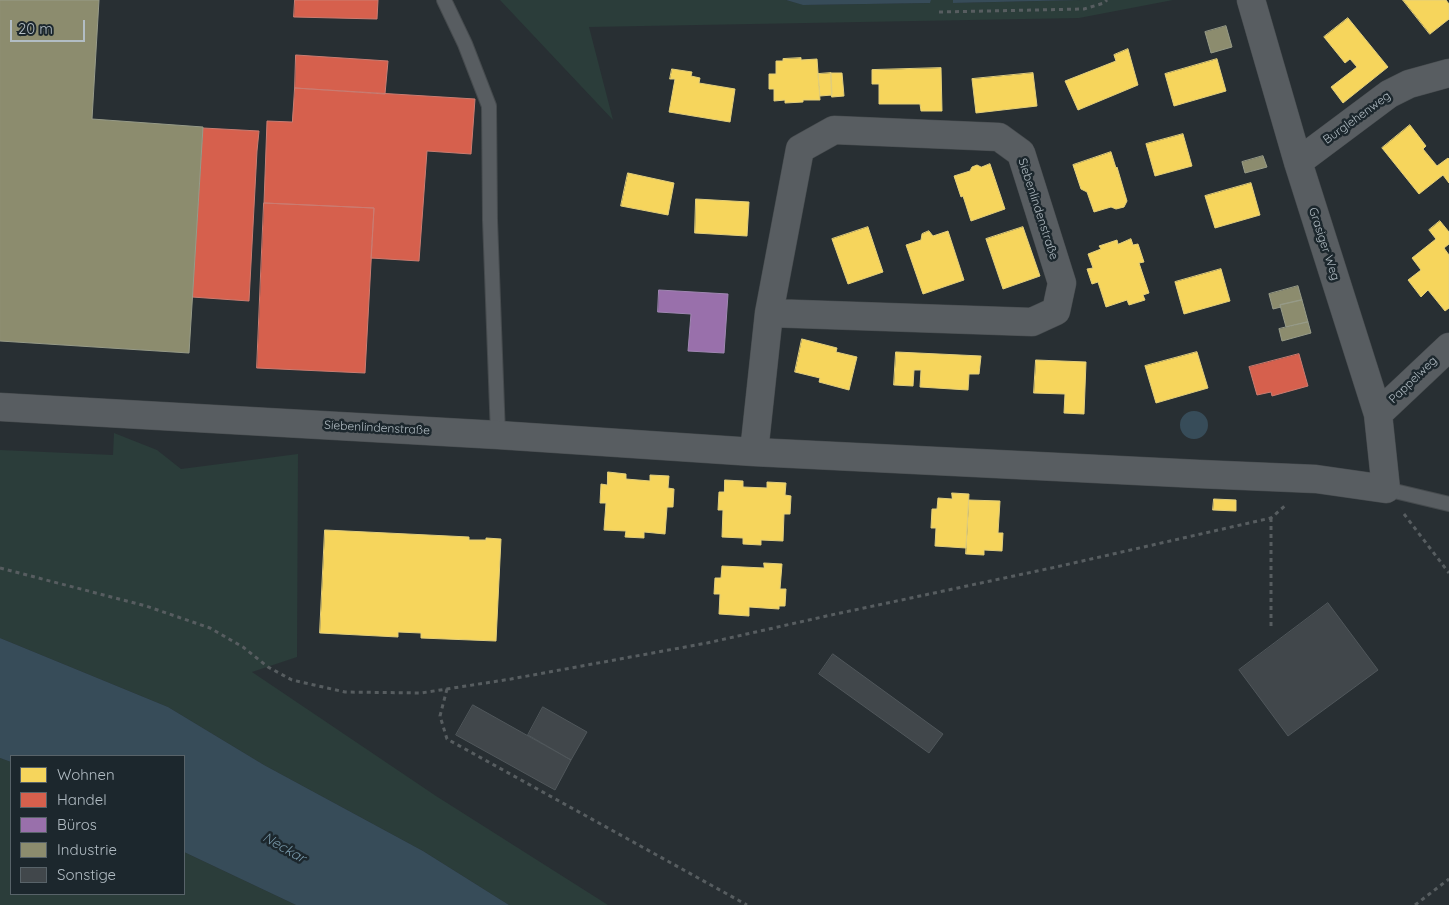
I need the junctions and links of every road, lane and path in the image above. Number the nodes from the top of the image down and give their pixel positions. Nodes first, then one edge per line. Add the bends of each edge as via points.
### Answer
1 (444, 0) edge
2 (1107, 0) edge
3 (1251, 0) edge
4 (939, 12) dead end
5 (1449, 73) edge
6 (1298, 162) junction
7 (769, 314) junction
8 (1449, 347) edge
9 (0, 406) edge
10 (1378, 414) junction
11 (498, 435) junction
12 (754, 452) junction
13 (1316, 479) junction
14 (1386, 489) junction
15 (1449, 504) edge
16 (1271, 518) junction
17 (0, 568) edge
18 (1449, 573) edge
19 (1271, 626) dead end
20 (447, 689) junction
21 (1449, 880) edge
22 (747, 905) edge
23 (1415, 905) edge

1 - 11 lane via 489,106
2 - 4 path via 1084,9
3 - 6 street, Grasiger Weg
5 - 6 street, Burglehenweg via 1409,84 1389,94
6 - 10 street, Grasiger Weg
7 - 7 street, Siebenlindenstraße via 800,149 834,130 999,137 1021,154 1062,283 1056,311 1032,322
7 - 12 street, Siebenlindenstraße
8 - 10 street, Pappelweg
9 - 11 street, Siebenlindenstraße
10 - 14 street, Grasiger Weg
11 - 12 street, Siebenlindenstraße
12 - 13 street, Siebenlindenstraße
13 - 14 street, Siebenlindenstraße
13 - 16 path
14 - 15 lane
14 - 18 path
16 - 19 path
16 - 20 path via 707,643
17 - 20 path via 146,606 210,628 292,680 345,692 421,693
20 - 22 path via 440,716 447,739
21 - 23 path

